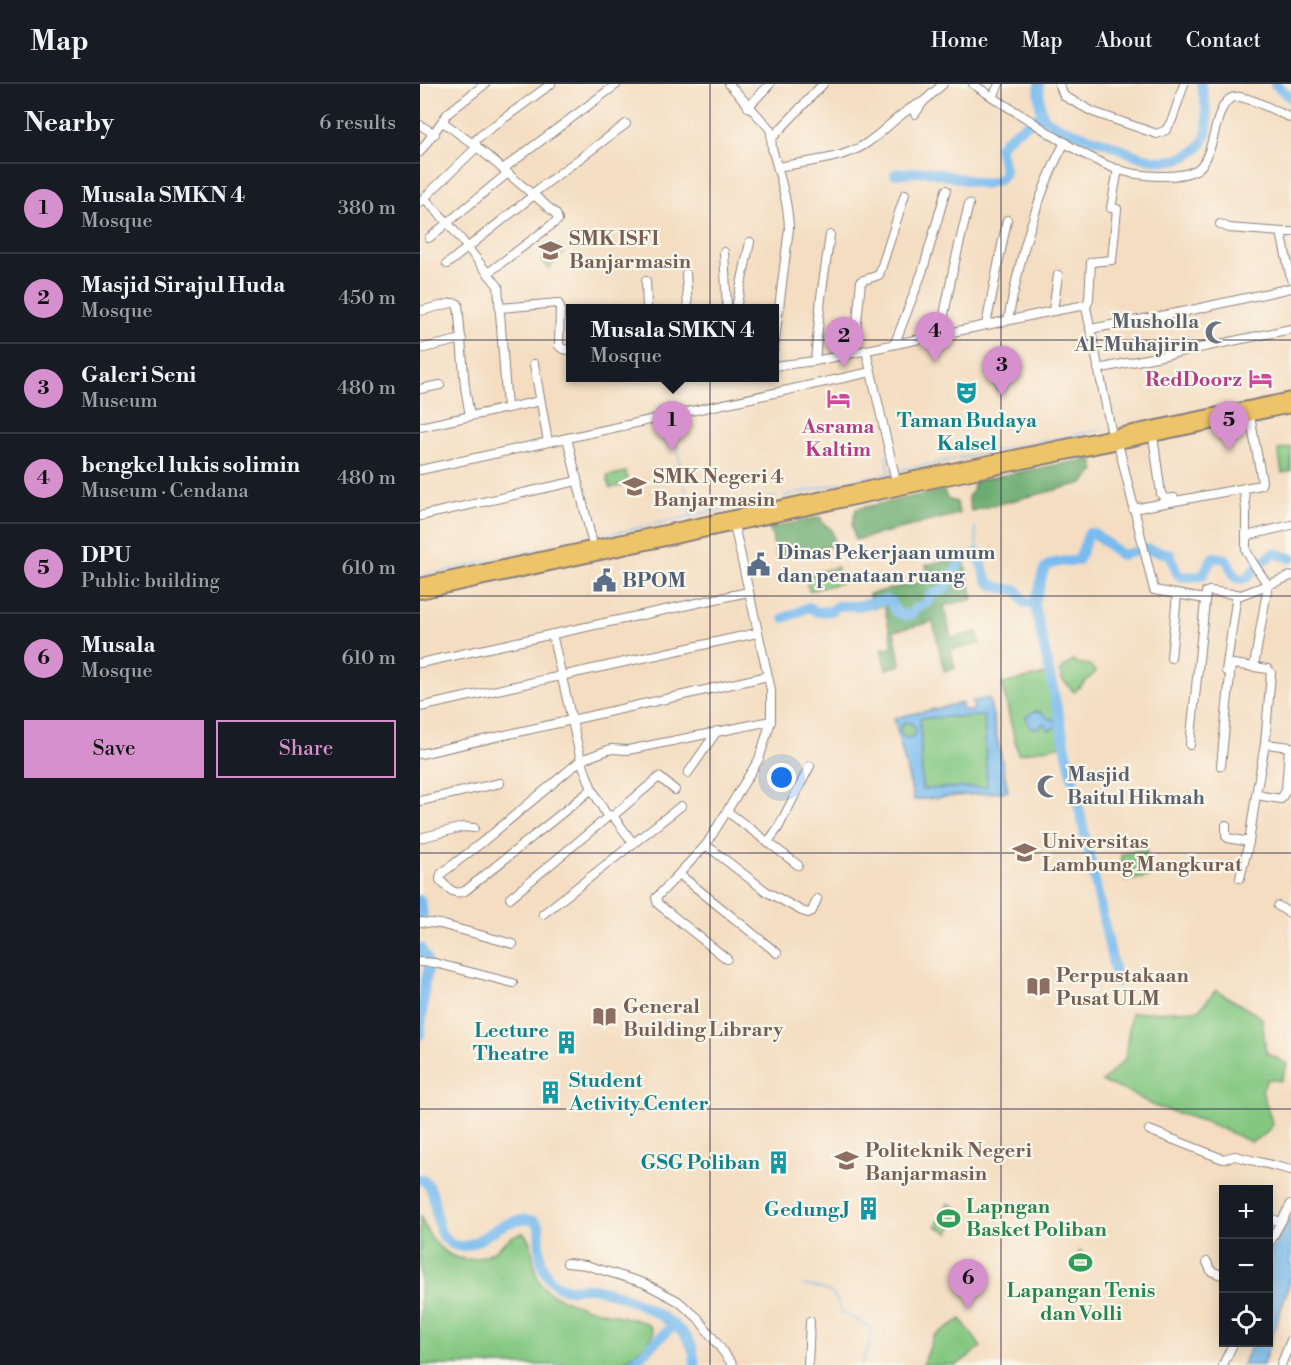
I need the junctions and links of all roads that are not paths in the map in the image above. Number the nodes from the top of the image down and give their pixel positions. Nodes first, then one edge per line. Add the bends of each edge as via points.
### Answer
1 (485, 84) edge
2 (551, 84) edge
3 (617, 84) edge
4 (729, 84) edge
5 (770, 84) edge
6 (823, 84) edge
7 (943, 84) edge
8 (973, 84) edge
9 (1059, 84) edge
10 (1184, 84) edge
11 (999, 85) edge
12 (993, 97) junction
13 (924, 102) junction
14 (748, 107) junction
15 (915, 114) dead end
16 (1291, 118) edge
17 (443, 122) junction
18 (626, 124) dead end
19 (420, 125) edge
20 (435, 134) junction
21 (772, 138) junction
22 (1065, 142) junction
23 (477, 147) junction
24 (420, 152) edge
25 (778, 167) junction
26 (1118, 169) junction
27 (505, 171) junction
28 (946, 190) dead end
29 (533, 194) junction
30 (905, 194) dead end
31 (422, 200) edge
32 (969, 204) dead end
33 (1007, 220) dead end
34 (448, 223) junction
35 (1220, 224) dead end
36 (1287, 232) edge
37 (830, 235) dead end
38 (429, 238) dead end
39 (750, 242) dead end
40 (469, 248) junction
41 (724, 252) dead end
42 (447, 264) dead end
43 (488, 273) junction
44 (686, 274) dead end
45 (1058, 275) dead end
46 (1291, 279) edge
47 (646, 281) dead end
48 (1291, 288) edge
49 (647, 304) edge
50 (688, 304) edge
51 (727, 304) edge
52 (737, 304) edge
53 (1086, 307) junction
54 (500, 308) junction
55 (779, 308) edge
56 (420, 311) edge
57 (1053, 311) junction
58 (1008, 320) junction
59 (986, 325) junction
60 (1090, 329) junction
61 (1291, 329) edge
62 (940, 335) junction
63 (462, 339) junction
64 (895, 343) junction
65 (420, 349) edge
66 (566, 349) edge
67 (866, 350) junction
68 (854, 353) junction
69 (815, 361) junction
70 (534, 364) dead end
71 (779, 365) edge
72 (1098, 369) junction
73 (871, 372) junction
74 (440, 385) dead end
75 (420, 389) edge
76 (1291, 398) edge
77 (540, 401) junction
78 (1291, 407) edge
79 (507, 408) junction
80 (470, 416) junction
81 (1250, 416) junction
82 (1204, 421) junction
83 (420, 427) edge
84 (1153, 436) junction
85 (567, 438) junction
86 (1115, 439) junction
87 (548, 442) junction
88 (420, 470) edge
89 (896, 481) junction
90 (578, 482) junction
91 (1256, 484) junction
92 (1244, 489) junction
93 (1133, 509) junction
94 (420, 516) edge
95 (734, 525) junction
96 (1291, 525) edge
97 (1246, 537) junction
98 (593, 545) junction
99 (551, 560) junction
100 (1291, 576) edge
101 (420, 584) edge
102 (1268, 585) junction
103 (748, 592) junction
104 (420, 593) edge
105 (1237, 594) junction
106 (1177, 595) junction
107 (1205, 598) junction
108 (757, 633) junction
109 (552, 634) junction
110 (1171, 658) dead end
111 (420, 663) edge
112 (1254, 666) junction
113 (561, 676) junction
114 (768, 676) junction
115 (420, 707) edge
116 (571, 720) junction
117 (771, 721) junction
118 (1220, 726) dead end
119 (717, 730) junction
120 (1264, 744) junction
121 (1190, 745) dead end
122 (1290, 747) edge
123 (420, 754) edge
124 (581, 760) junction
125 (810, 766) dead end
126 (1221, 766) dead end
127 (688, 773) dead end
128 (500, 783) dead end
129 (591, 789) junction
130 (1288, 789) edge
131 (675, 790) dead end
132 (1256, 795) junction
133 (420, 801) edge
134 (681, 806) dead end
135 (728, 812) junction
136 (611, 816) junction
137 (1226, 825) dead end
138 (474, 828) dead end
139 (420, 838) edge
140 (768, 842) junction
141 (1249, 842) junction
142 (633, 843) junction
143 (706, 845) junction
144 (798, 865) dead end
145 (679, 874) junction
146 (1240, 878) dead end
147 (510, 898) dead end
148 (817, 899) dead end
149 (1278, 906) dead end
150 (543, 914) dead end
151 (1291, 914) edge
152 (420, 922) edge
153 (513, 944) dead end
154 (777, 953) dead end
155 (727, 959) dead end
156 (420, 962) edge
157 (513, 983) dead end
158 (1149, 1130) dead end
159 (1291, 1170) edge
160 (1291, 1204) edge
161 (1273, 1219) edge
162 (1280, 1222) junction
163 (1272, 1239) edge
164 (1207, 1262) dead end
165 (567, 1263) dead end
166 (1219, 1274) edge
167 (810, 1321) dead end
168 (1291, 1340) edge
169 (1232, 1347) edge
170 (733, 1365) edge
171 (808, 1365) edge
172 (1223, 1365) edge
173 (1281, 1365) edge

1 - 17 street via 448,113
2 - 23 street via 480,136 475,141
3 - 27 street
4 - 14 street
5 - 14 street
6 - 21 street
7 - 13 street
8 - 12 street
9 - 10 street via 1064,96 1093,112 1157,134 1166,130 1172,120
11 - 12 street
12 - 22 street
13 - 15 street
13 - 25 street via 912,106 862,147
14 - 21 street via 770,129
16 - 26 street via 1235,97 1222,107 1210,153 1196,170 1163,176
17 - 20 street
17 - 23 street
18 - 29 street
19 - 20 street
20 - 24 street
21 - 25 street
22 - 26 street
22 - 58 street via 1031,220
23 - 27 street
23 - 31 street
25 - 55 street via 789,228
26 - 53 street via 1111,208 1118,209 1112,260 1090,262
27 - 29 street
27 - 34 street
28 - 64 street via 923,270
29 - 40 street
29 - 43 street via 558,219
30 - 68 street via 879,275 861,281
31 - 34 street via 429,201
32 - 62 street
33 - 59 street
34 - 38 street
34 - 40 street
35 - 36 street
36 - 46 street via 1282,241
37 - 69 street
39 - 52 street
40 - 42 street
40 - 43 street
41 - 51 street
43 - 54 street via 498,286
44 - 50 street
45 - 57 street
47 - 49 street
48 - 60 street
53 - 57 street
53 - 60 street
54 - 66 street via 558,303 559,346
54 - 79 street
56 - 63 street via 457,303
57 - 58 street
58 - 59 street
59 - 62 street
60 - 72 street
61 - 72 street
62 - 64 street
63 - 65 street
63 - 80 street
64 - 67 street
67 - 68 street
67 - 73 street
68 - 69 street
69 - 71 street
70 - 77 street
72 - 86 street
73 - 85 street
73 - 89 street
74 - 75 street
76 - 82 highway
77 - 79 street
77 - 87 street
78 - 81 highway
79 - 80 street
80 - 83 street
81 - 82 highway
81 - 91 street via 1262,481
82 - 84 highway
82 - 86 highway
84 - 86 highway
84 - 91 street via 1159,488 1165,499
85 - 87 street
85 - 90 street
86 - 89 highway
86 - 93 street
86 - 95 highway
87 - 88 street
89 - 98 highway
90 - 94 street
90 - 98 street
91 - 92 street
92 - 93 street
92 - 97 street
93 - 106 street via 1152,586 1156,591
95 - 99 highway
95 - 103 street
96 - 97 street
97 - 102 street via 1246,550
98 - 99 highway
99 - 101 highway
99 - 104 highway
100 - 102 street
102 - 105 street
102 - 112 street
103 - 108 street
103 - 109 street
105 - 107 street via 1209,591
105 - 118 street
106 - 107 street
106 - 110 street
107 - 121 street
108 - 113 street
108 - 114 street
109 - 111 street
109 - 113 street
112 - 120 street via 1271,673
112 - 126 street via 1231,665
113 - 115 street
113 - 116 street
114 - 116 street
114 - 117 street
116 - 123 street
116 - 124 street
117 - 119 street
117 - 135 street via 759,759
119 - 124 street via 628,750 611,749
119 - 127 street
120 - 122 street
120 - 132 street
122 - 130 street
124 - 129 street
124 - 129 street via 446,869 440,880 455,893 465,891
125 - 140 street
128 - 133 street
129 - 136 street
130 - 132 street via 1281,799
131 - 136 street via 659,777
132 - 141 street
134 - 142 street
135 - 140 street
135 - 143 street
136 - 142 street
136 - 147 street
137 - 141 street via 1228,838
138 - 139 street
140 - 144 street
141 - 146 street
142 - 150 street
143 - 145 street
143 - 148 street via 767,892 802,912 810,913
145 - 154 street
145 - 155 street via 656,898 658,904
149 - 151 street
152 - 153 street
156 - 157 street
158 - 159 street via 1223,1160 1235,1156
160 - 162 street
161 - 162 street
162 - 163 street
164 - 166 street via 1210,1270
165 - 170 street via 644,1283 670,1296 698,1318
167 - 171 street
168 - 173 street
169 - 172 street

